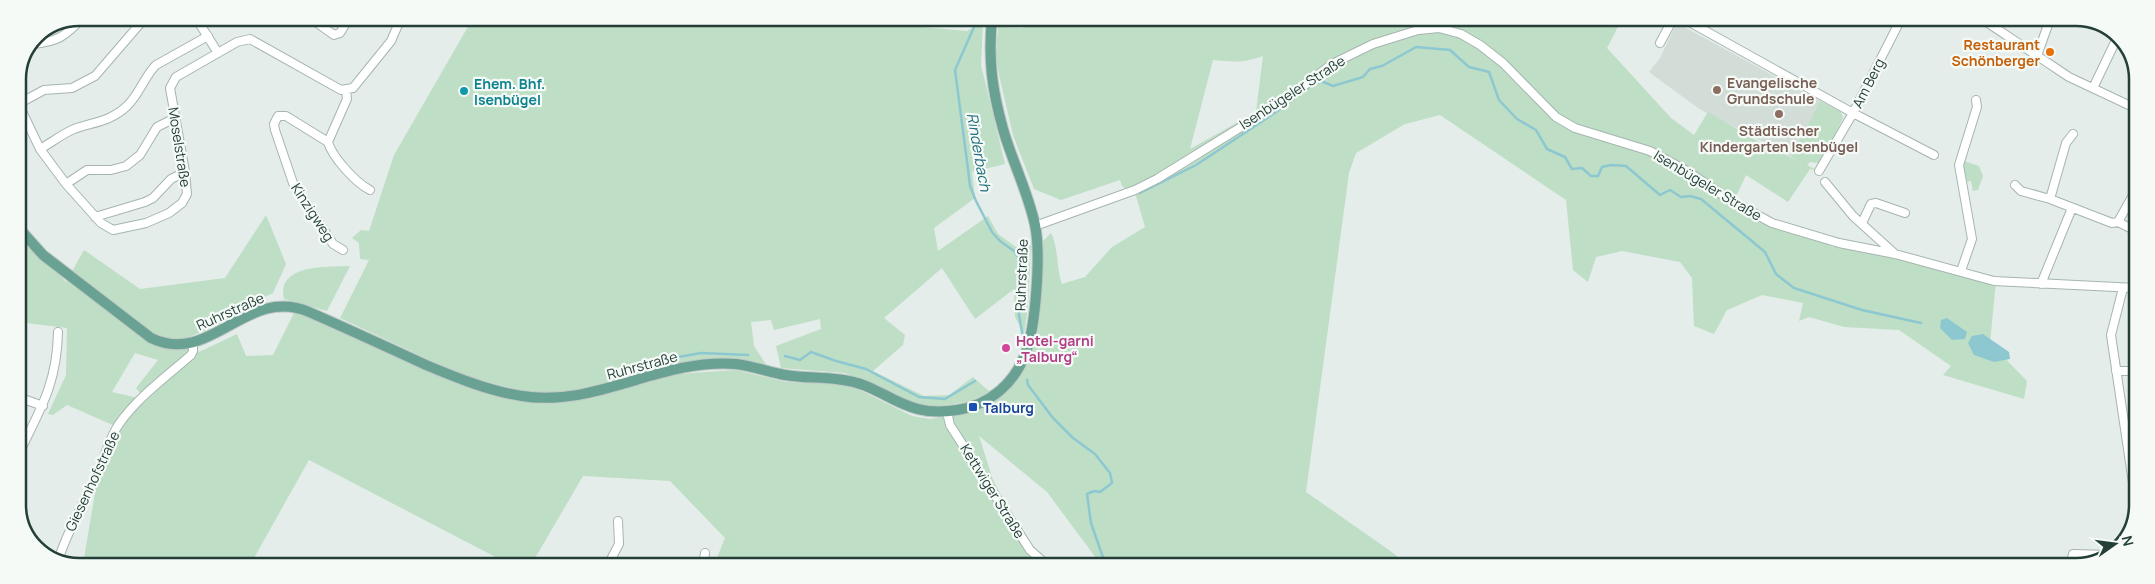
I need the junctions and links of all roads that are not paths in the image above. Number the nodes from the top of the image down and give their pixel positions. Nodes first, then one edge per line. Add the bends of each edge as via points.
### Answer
1 (75, 26) edge
2 (138, 26) edge
3 (201, 26) edge
4 (321, 26) edge
5 (344, 26) edge
6 (398, 26) edge
7 (991, 26) edge
8 (1669, 26) edge
9 (1697, 26) edge
10 (1897, 26) edge
11 (1992, 26) edge
12 (2048, 26) edge
13 (208, 36) junction
14 (41, 43) edge
15 (1660, 43) dead end
16 (2115, 43) edge
17 (218, 53) junction
18 (2037, 56) junction
19 (2092, 88) junction
20 (346, 90) junction
21 (26, 99) edge
22 (1976, 100) dead end
23 (2129, 105) edge
24 (1853, 113) junction
25 (175, 118) junction
26 (26, 120) edge
27 (2073, 134) dead end
28 (328, 142) junction
29 (40, 149) junction
30 (1934, 155) dead end
31 (1819, 171) dead end
32 (185, 172) junction
33 (1825, 182) dead end
34 (66, 184) junction
35 (2015, 185) dead end
36 (370, 190) dead end
37 (2050, 199) junction
38 (2129, 202) edge
39 (2072, 208) junction
40 (1906, 213) dead end
41 (95, 217) junction
42 (2118, 222) junction
43 (1862, 223) junction
44 (1035, 226) junction
45 (2129, 228) edge
46 (26, 236) edge
47 (344, 250) dead end
48 (1895, 254) junction
49 (1961, 271) junction
50 (2041, 284) junction
51 (2123, 288) junction
52 (2129, 288) edge
53 (58, 332) dead end
54 (193, 342) junction
55 (2116, 371) junction
56 (2129, 371) edge
57 (26, 400) edge
58 (43, 406) junction
59 (947, 412) junction
60 (26, 439) edge
61 (2129, 457) edge
62 (618, 521) dead end
63 (705, 553) dead end
64 (60, 554) edge
65 (2095, 554) edge
66 (612, 558) edge
67 (704, 558) edge
68 (1038, 558) edge
69 (2072, 558) edge

1 - 14 street via 65,36
2 - 21 street via 95,76 72,88 44,90
3 - 13 street
4 - 5 street via 334,35
6 - 20 street via 392,41 353,88
7 - 44 main road, Ruhrstraße via 989,49 992,82 1003,130
8 - 15 street
9 - 24 street
10 - 24 street, Am Berg
11 - 18 street
12 - 18 street
13 - 17 street
13 - 29 street via 156,66 128,105 119,112 99,123 73,130
16 - 19 street
17 - 20 street, Moselstraße via 250,39
17 - 25 street, Moselstraße via 176,77 170,88
18 - 19 street
19 - 23 street
20 - 28 street via 347,100
22 - 49 street via 1977,107 1959,165 1972,239
24 - 30 street
24 - 31 street, Am Berg
25 - 32 street, Moselstraße
25 - 34 street via 158,128 140,156 126,166 117,170 87,170
26 - 29 street, Moselstraße
27 - 37 street via 2066,143
28 - 36 street, Kinzigweg via 330,150 360,186
28 - 47 street, Kinzigweg via 286,116 278,116 274,124 293,183 333,244
29 - 34 street, Moselstraße
32 - 41 street via 171,179 145,202
32 - 41 street, Moselstraße via 187,194 182,203 169,213 146,223 113,230
33 - 43 street, Isenbügeler Straße
34 - 41 street, Moselstraße
35 - 37 street via 2021,191
37 - 39 street
38 - 42 street
39 - 42 street via 2112,223
39 - 50 street
40 - 43 street via 1871,204
42 - 45 street
43 - 48 street, Isenbügeler Straße
44 - 48 street, Isenbügeler Straße via 1157,179 1288,98 1332,64 1358,51 1418,30 1438,28 1461,34 1480,45 1503,63 1556,117 1575,128 1650,151 1772,224
44 - 59 main road, Ruhrstraße via 1035,302 1031,335 1017,373 998,394 985,402
46 - 54 main road, Ruhrstraße via 43,255 150,338 178,345
48 - 49 street, Isenbügeler Straße
49 - 50 street, Isenbügeler Straße via 1994,281
50 - 51 street, Isenbügeler Straße
51 - 52 street, Isenbügeler Straße
51 - 55 street via 2111,335
53 - 58 street via 55,366
54 - 59 main road, Ruhrstraße via 258,311 286,305 309,312 462,380 518,396 545,400 578,396 671,369 738,364 786,375 843,379 862,384 911,409
54 - 64 street, Giesenhofstraße via 191,355 146,394 114,431
55 - 56 street
55 - 61 street
57 - 58 street
58 - 60 street
59 - 68 street, Kettwiger Straße via 950,426
62 - 66 street via 619,544
63 - 67 street
65 - 69 street via 2073,554

